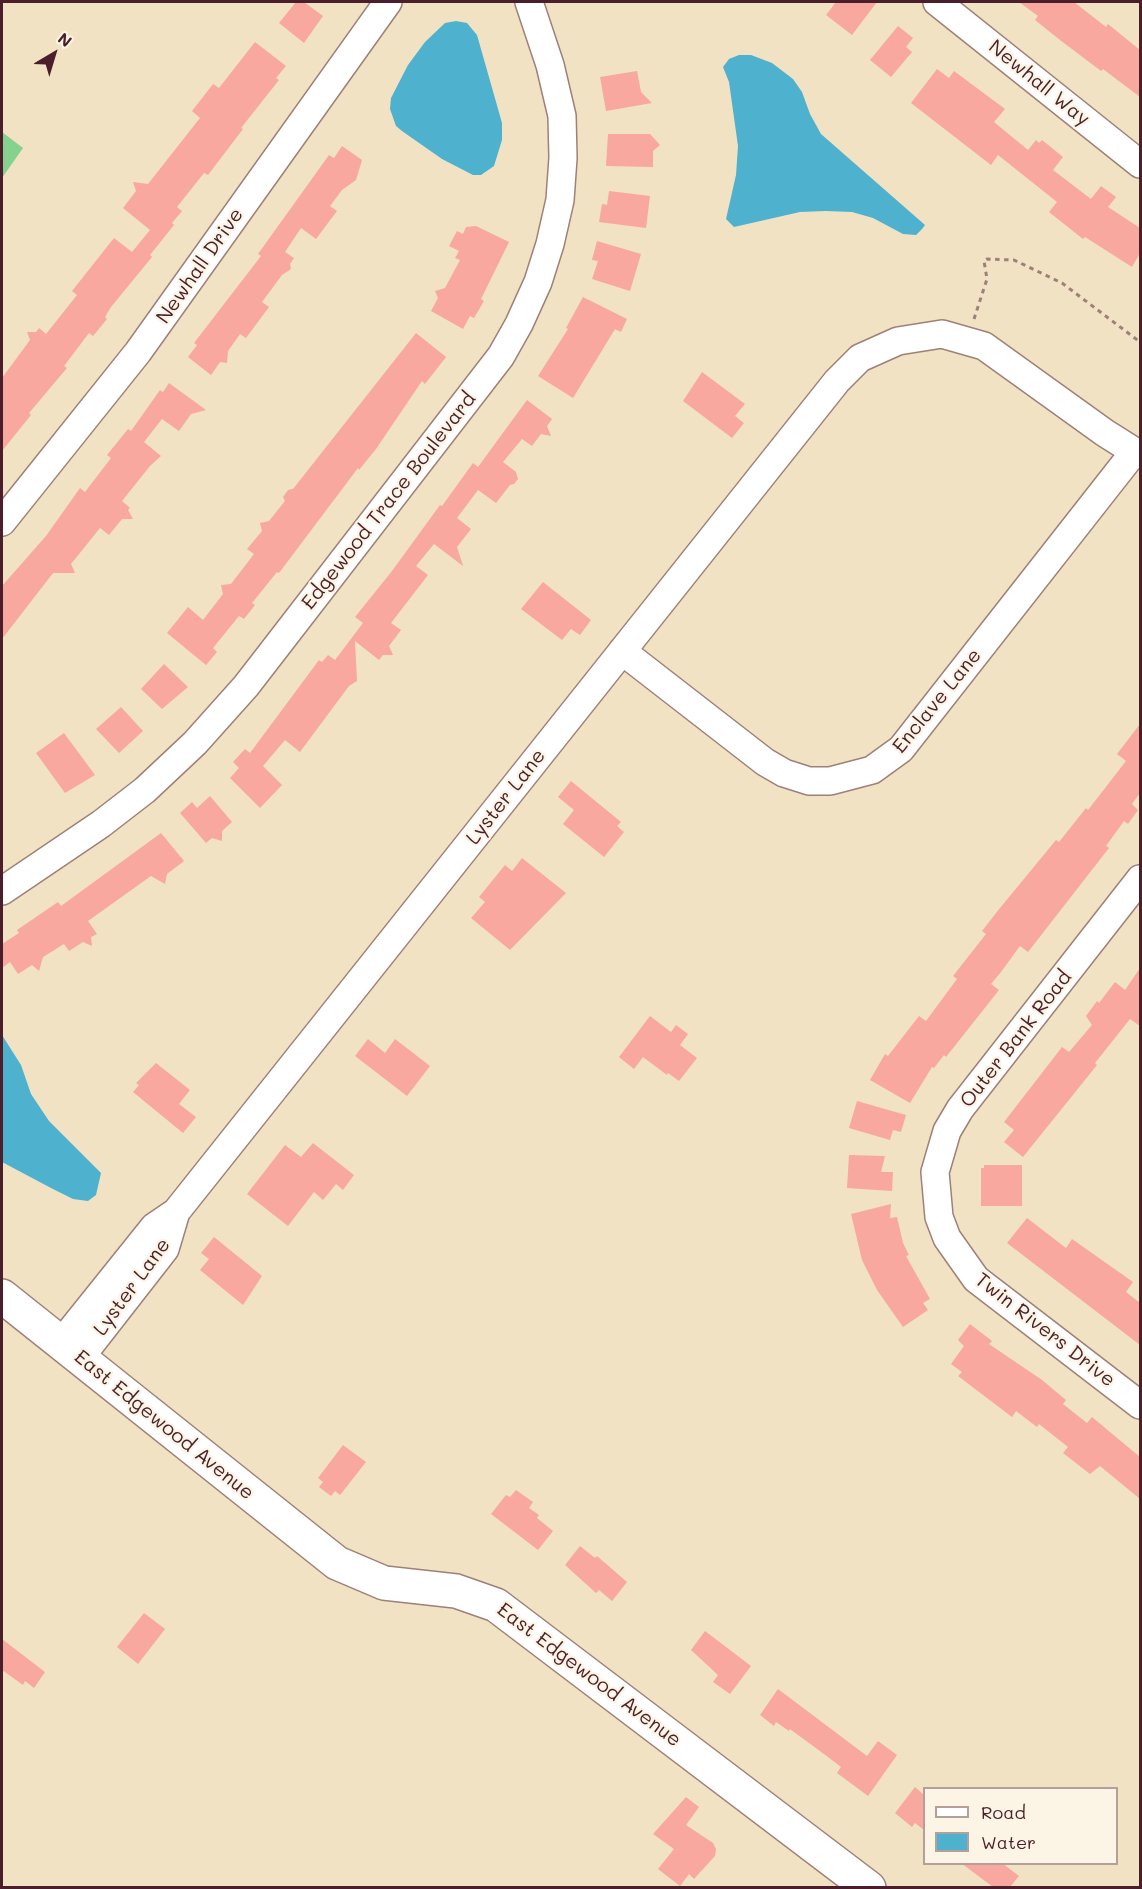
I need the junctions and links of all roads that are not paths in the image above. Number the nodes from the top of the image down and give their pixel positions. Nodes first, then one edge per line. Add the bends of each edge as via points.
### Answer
1 (388, 2) edge
2 (530, 2) edge
3 (937, 2) edge
4 (1140, 164) edge
5 (1137, 454) edge
6 (2, 522) edge
7 (622, 651) junction
8 (1140, 879) edge
9 (2, 891) edge
10 (939, 1217) joint
11 (2, 1296) edge
12 (71, 1350) junction
13 (1140, 1405) edge
14 (869, 1887) edge

1 - 6 street, Newhall Drive via 138,352
2 - 9 street, Edgewood Trace Boulevard via 561,116 560,200 550,244 524,313 501,356 246,686 195,743 101,824
3 - 4 street, Newhall Way
5 - 7 street, Lyster Lane via 984,346 942,334 897,341 860,358 837,381
5 - 7 street, Enclave Lane via 901,749 872,770 809,782 784,773
7 - 12 street, Lyster Lane via 176,1212 154,1227
8 - 10 street, Outer Bank Road via 946,1131 935,1172
10 - 13 street, Twin Rivers Drive via 946,1238 976,1279
11 - 12 main road, East Edgewood Avenue
12 - 14 main road, East Edgewood Avenue via 338,1563 384,1583 456,1591 496,1605

